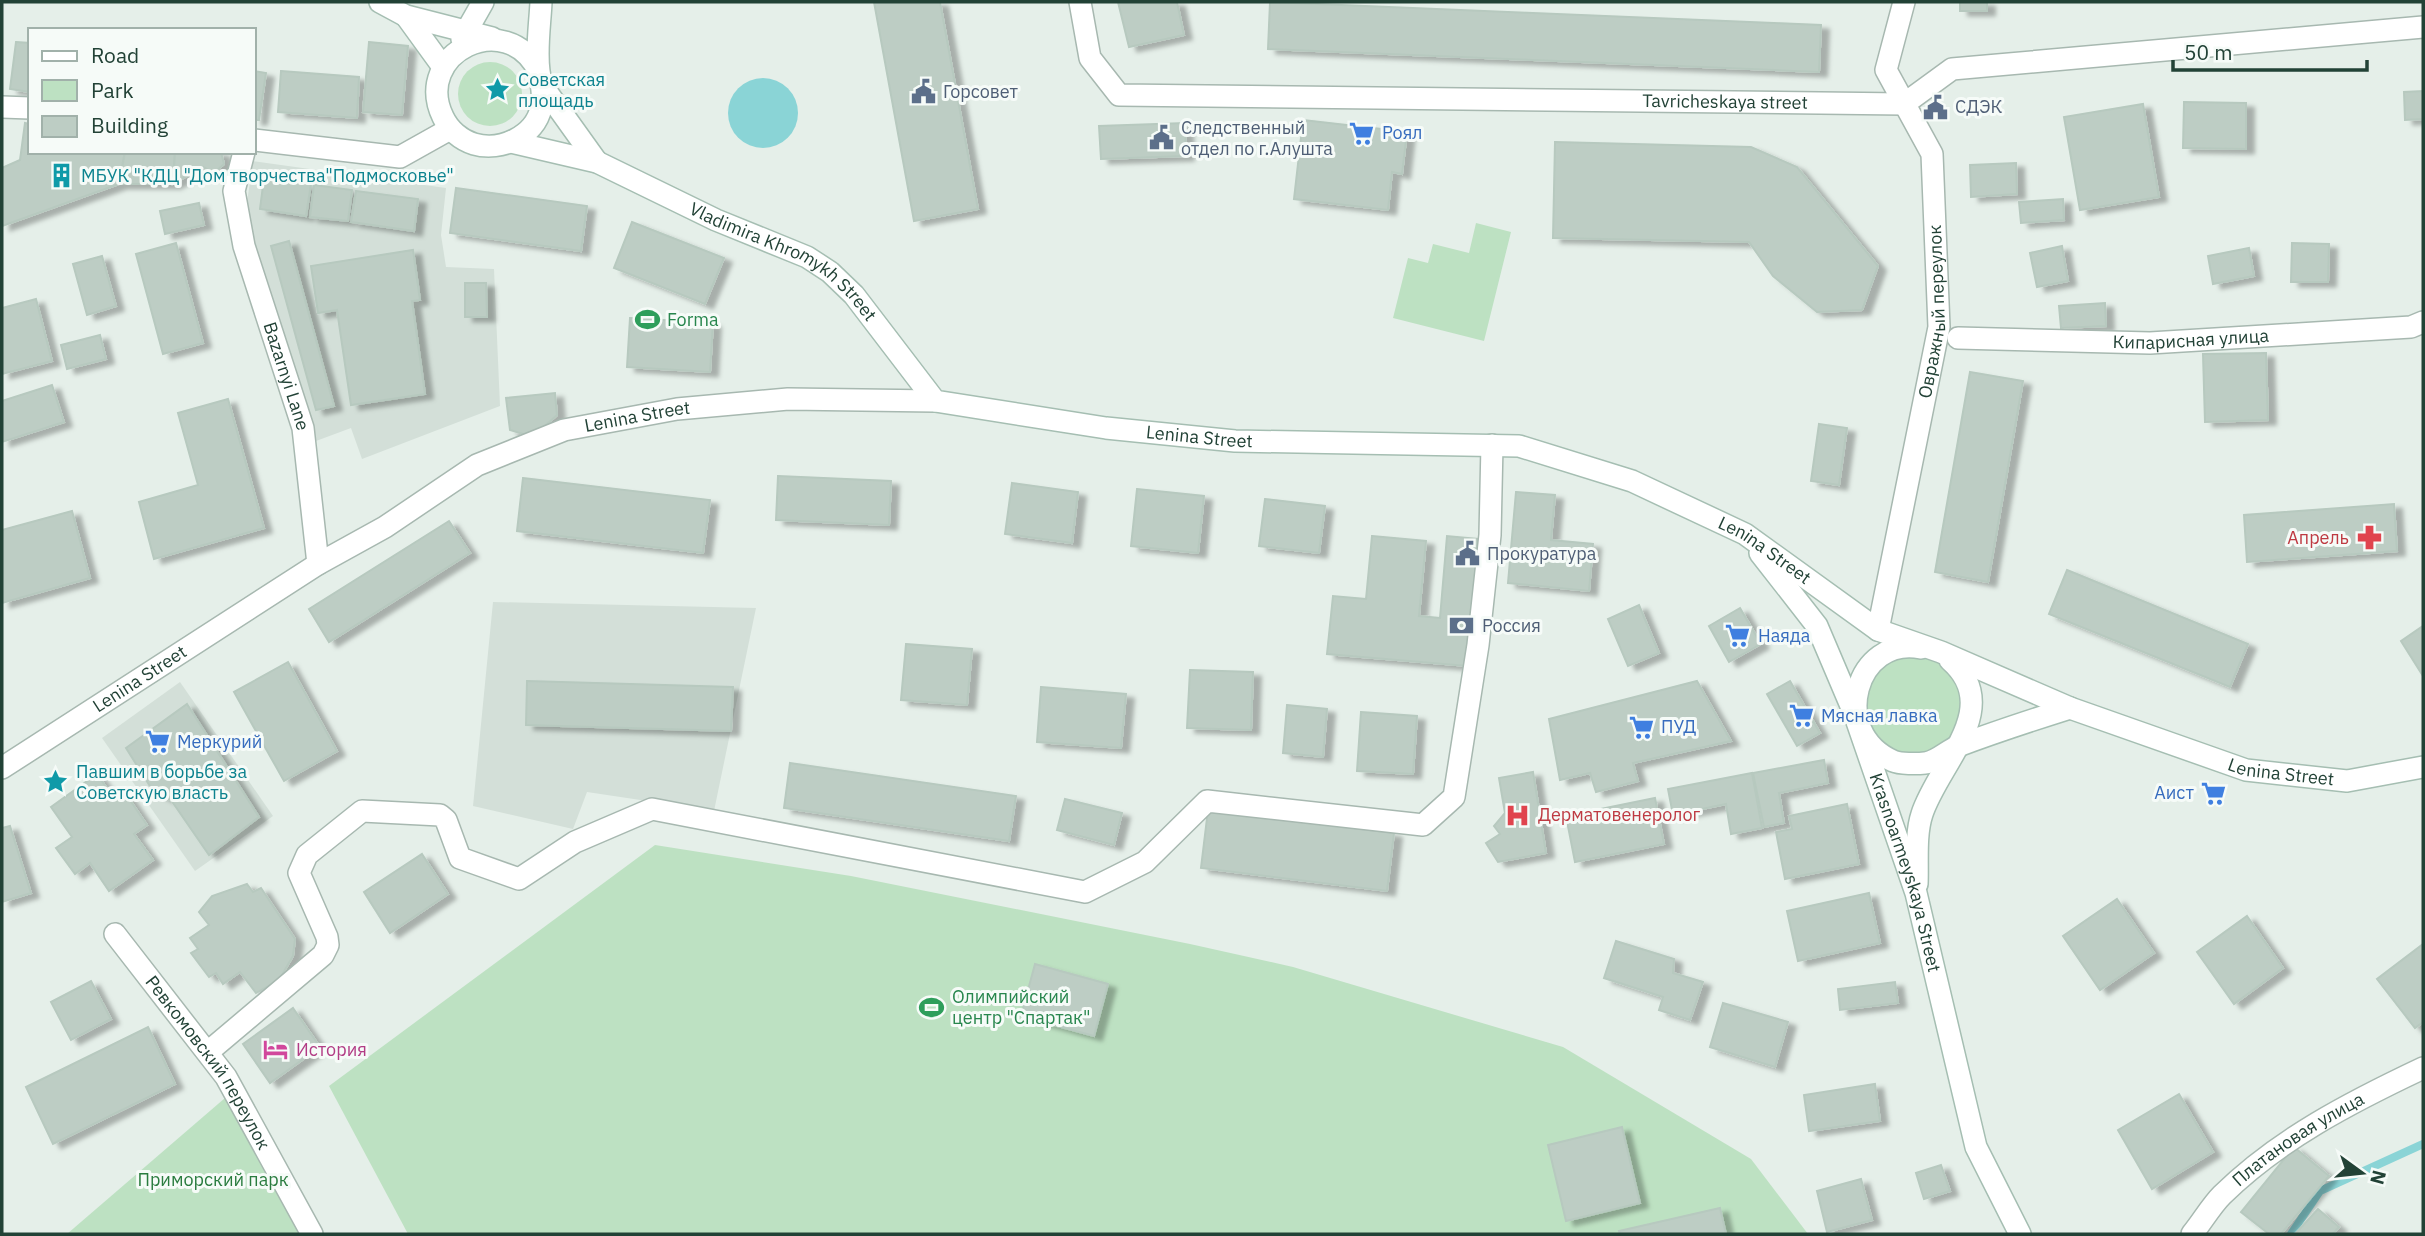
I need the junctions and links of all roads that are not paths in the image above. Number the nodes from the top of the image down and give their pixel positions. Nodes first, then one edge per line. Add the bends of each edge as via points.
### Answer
1 (380, 2) edge
2 (483, 2) edge
3 (541, 2) edge
4 (1080, 2) edge
5 (1904, 2) edge
6 (406, 16) junction
7 (2423, 27) edge
8 (466, 29) junction
9 (501, 41) junction
10 (450, 60) junction
11 (541, 80) junction
12 (1904, 104) junction
13 (2, 107) edge
14 (28, 108) edge
15 (450, 129) junction
16 (256, 140) edge
17 (511, 142) junction
18 (243, 154) edge
19 (597, 162) junction
20 (2423, 322) edge
21 (1958, 338) dead end
22 (935, 401) junction
23 (1492, 446) junction
24 (1745, 534) junction
25 (318, 564) junction
26 (1878, 630) junction
27 (1941, 652) junction
28 (2070, 708) junction
29 (1854, 713) junction
30 (1955, 748) junction
31 (2, 768) edge
32 (2423, 768) edge
33 (1916, 894) junction
34 (115, 934) dead end
35 (208, 1052) junction
36 (2423, 1068) edge
37 (312, 1234) edge
38 (2020, 1234) edge
39 (2192, 1234) edge

1 - 6 street
2 - 8 street
3 - 11 street
4 - 12 street, Tavricheskaya street via 1090,58 1119,95
5 - 12 street, Овражный переулок via 1886,70
6 - 8 street
6 - 10 street
7 - 12 street via 1952,69
8 - 9 street
8 - 10 street
9 - 10 street via 477,41
9 - 11 street via 524,52
10 - 15 street via 437,99
11 - 17 street via 541,111 529,130
11 - 19 street
12 - 26 street, Овражный переулок via 1932,154 1939,327
13 - 14 street
15 - 16 street via 400,157
15 - 17 street via 478,146
17 - 19 street
18 - 25 street, Bazarnyi Lane via 234,191 244,246 303,428
19 - 22 street, Vladimira Khromykh Street via 716,220 807,257 830,272 854,295
20 - 21 street, Кипарисная улица via 2411,327 2150,342
22 - 23 street, Lenina Street via 1106,428 1235,441
22 - 25 street, Lenina Street via 788,399 677,409 564,430 477,465 385,527
23 - 24 street, Lenina Street via 1519,446 1632,481
23 - 35 street via 1490,535 1476,664 1454,797 1423,825 1207,801 1144,862 1085,892 652,809 575,842 519,879 460,858 440,815 362,811 301,864 299,873 327,937 323,955
24 - 26 street, Lenina Street
24 - 29 street, Krasnoarmeyskaya Street via 1817,626
25 - 31 street, Lenina Street
26 - 27 street, Lenina Street
27 - 28 street, Lenina Street
27 - 29 street via 1909,646 1879,656 1859,681
27 - 30 street via 1962,670 1972,696 1970,724
28 - 30 street
28 - 32 street, Lenina Street via 2246,770 2347,781
29 - 30 street via 1868,743 1894,762 1927,763
29 - 33 street, Krasnoarmeyskaya Street
30 - 33 street via 1921,815
33 - 38 street, Krasnoarmeyskaya Street via 1976,1147
34 - 35 street, Ревкомовский переулок
35 - 37 street, Ревкомовский переулок
36 - 39 street, Платановая улица via 2298,1133 2221,1196

